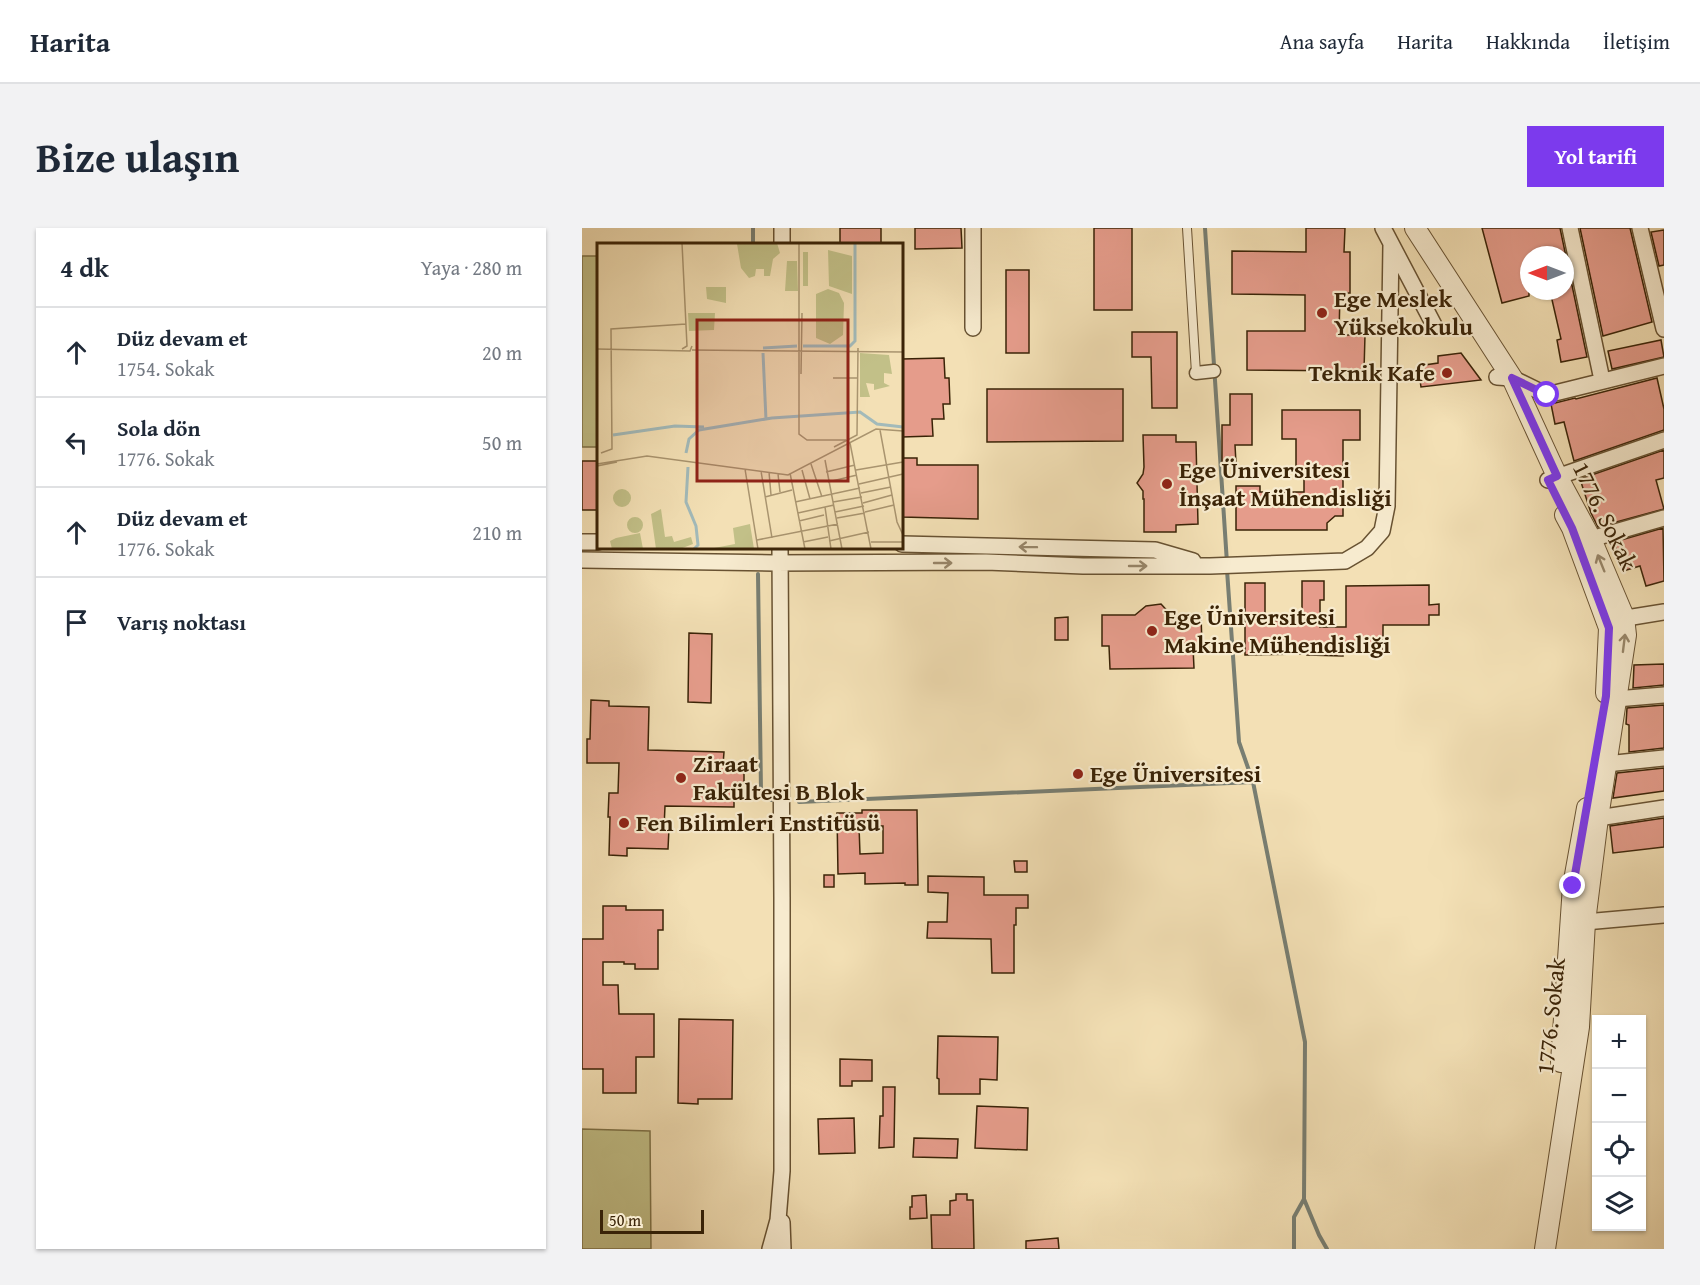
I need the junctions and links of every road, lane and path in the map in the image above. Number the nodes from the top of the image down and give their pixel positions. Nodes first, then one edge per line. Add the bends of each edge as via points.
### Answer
1 (973, 228) edge
2 (1187, 228) edge
3 (1383, 228) edge
4 (1415, 228) edge
5 (1570, 228) edge
6 (1640, 228) edge
7 (1391, 245) junction
8 (1435, 327) dead end
9 (973, 328) dead end
10 (1664, 329) edge
11 (1664, 366) edge
12 (1214, 372) dead end
13 (1196, 373) joint
14 (1505, 378) junction
15 (1602, 381) junction
16 (1664, 440) edge
17 (1553, 478) junction
18 (1664, 518) edge
19 (1591, 539) junction
20 (903, 544) edge
21 (985, 546) junction
22 (1062, 548) junction
23 (780, 549) edge
24 (582, 560) edge
25 (986, 562) junction
26 (780, 563) junction
27 (1061, 564) junction
28 (1220, 566) junction
29 (1664, 612) edge
30 (1615, 619) junction
31 (1664, 695) edge
32 (1616, 699) junction
33 (1664, 758) edge
34 (1606, 764) junction
35 (1664, 808) edge
36 (1598, 818) junction
37 (1664, 915) edge
38 (1585, 922) junction
39 (1551, 1180) junction
40 (781, 1199) junction
41 (770, 1249) edge
42 (783, 1249) edge
43 (1539, 1249) edge
44 (1545, 1249) edge

1 - 9 street
2 - 13 lane
3 - 7 street
4 - 14 street, 1776. Sokak via 1455,290 1459,313
5 - 15 street
6 - 10 street
7 - 8 street
7 - 28 street via 1387,506 1382,531 1367,548 1345,561
11 - 15 street
12 - 13 street
14 - 15 street via 1547,395
14 - 17 street, 1776. Sokak
16 - 17 street
17 - 19 street, 1776. Sokak
17 - 30 street, 1776. Sokak
18 - 19 street
30 -> 19 street, 1776. Sokak
20 - 21 street
22 -> 21 street
21 - 25 street
22 - 27 street
22 - 28 street via 1155,550
23 - 26 street
24 - 26 street
26 -> 25 street
25 - 27 street
26 - 40 street
27 -> 28 street
29 - 30 street
32 -> 30 street, 1776. Sokak via 1626,635
30 - 39 street, 1776. Sokak via 1609,628 1606,696 1573,886
31 - 32 street
32 - 34 street, 1776. Sokak
33 - 34 street
34 - 36 street, 1776. Sokak
35 - 36 street
36 - 38 street, 1776. Sokak
37 - 38 street
38 - 39 street, 1776. Sokak via 1579,1028
39 - 43 street, 1776. Sokak
39 - 44 street, 1776. Sokak
40 - 41 street
40 - 42 street

